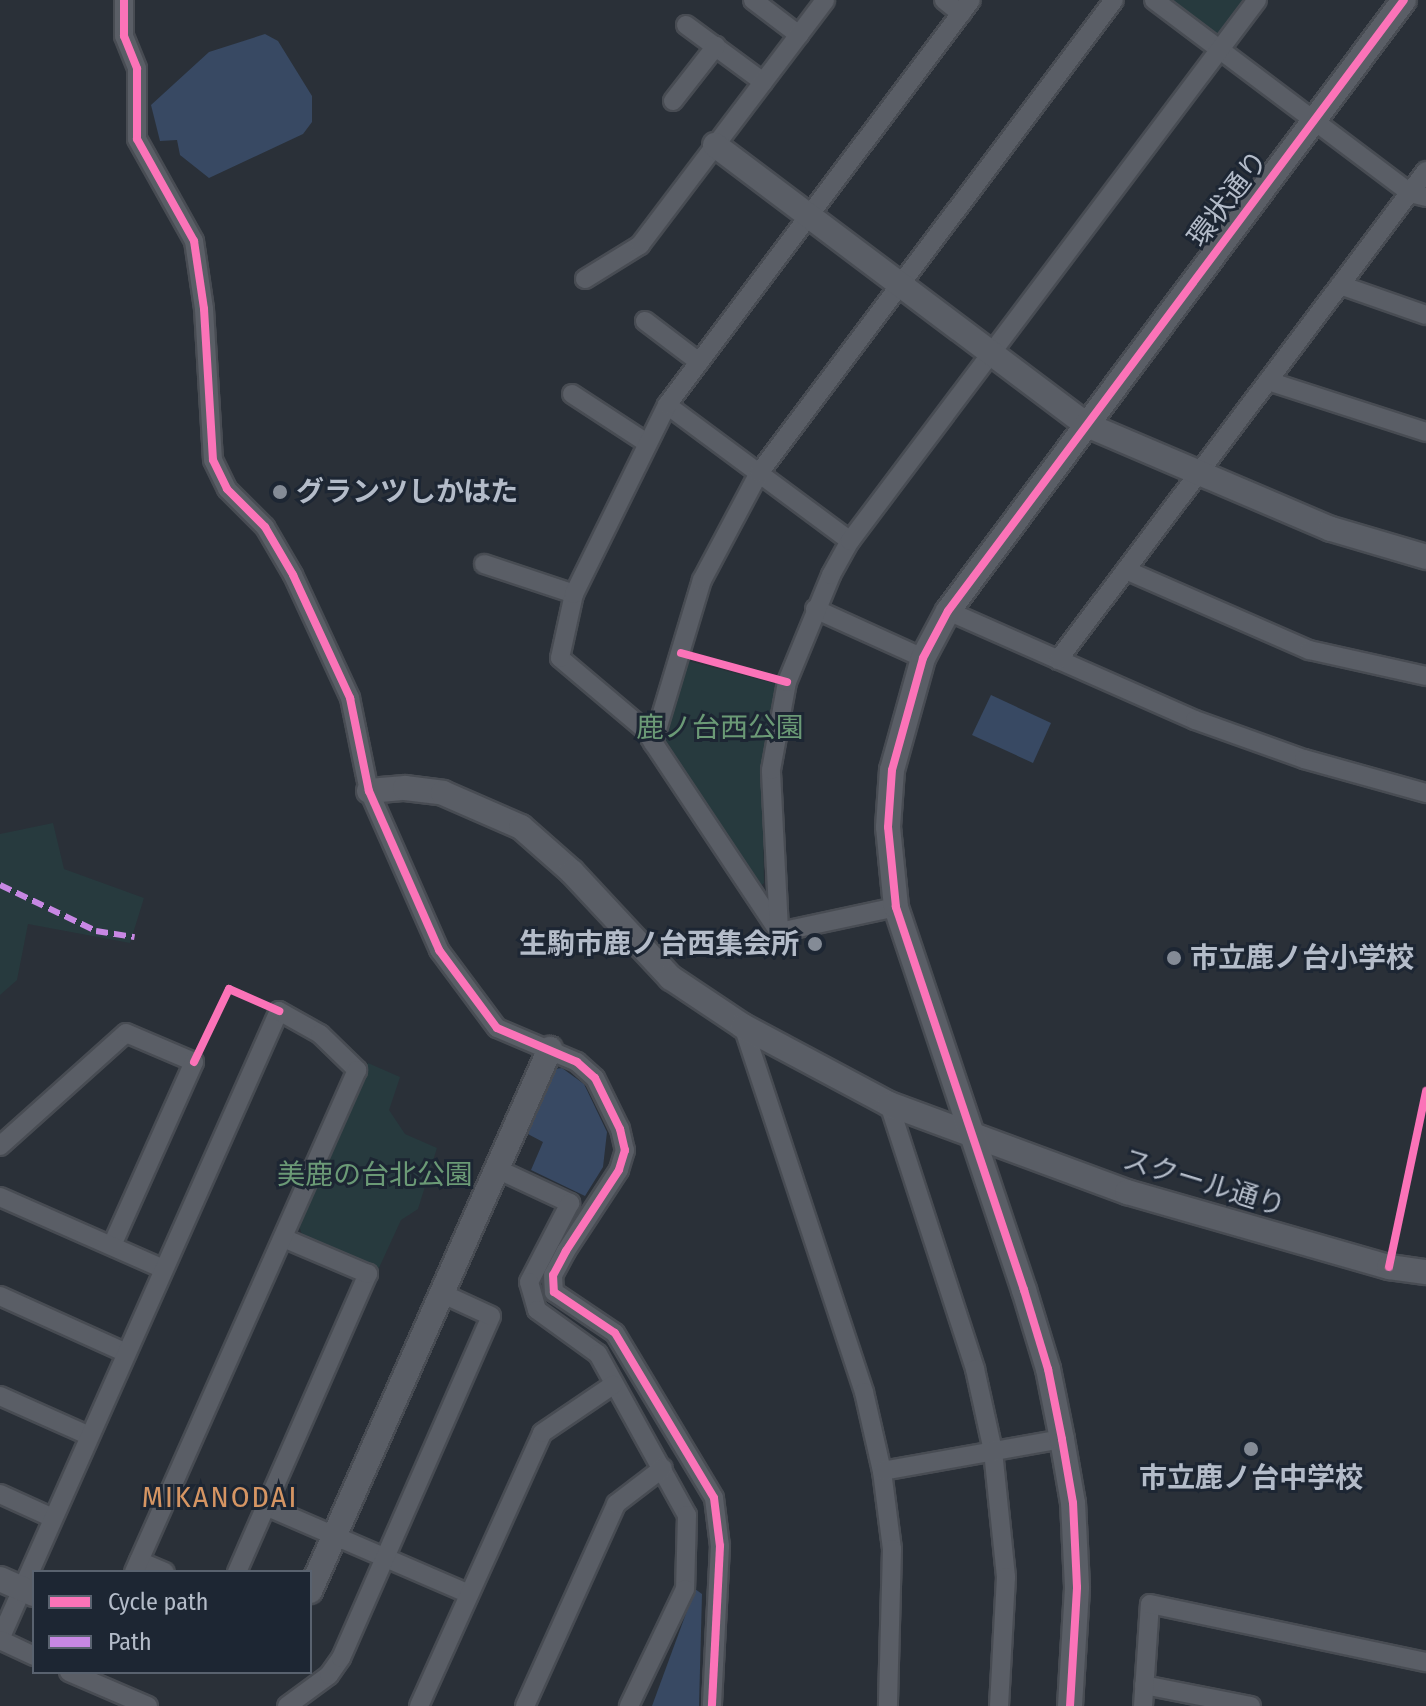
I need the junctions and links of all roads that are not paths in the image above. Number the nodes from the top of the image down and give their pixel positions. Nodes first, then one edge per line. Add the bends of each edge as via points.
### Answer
1 (124, 0) edge
2 (753, 0) edge
3 (825, 0) edge
4 (944, 0) edge
5 (1114, 0) edge
6 (1154, 0) edge
7 (1257, 0) edge
8 (1404, 0) edge
9 (966, 7) edge
10 (686, 25) dead end
11 (799, 35) junction
12 (716, 46) junction
13 (1220, 50) junction
14 (763, 82) junction
15 (673, 101) dead end
16 (1314, 121) junction
17 (715, 145) junction
18 (1426, 171) edge
19 (1418, 195) edge
20 (809, 216) junction
21 (585, 279) dead end
22 (900, 284) junction
23 (1340, 285) junction
24 (1426, 315) edge
25 (645, 321) dead end
26 (992, 353) junction
27 (699, 362) junction
28 (1268, 381) junction
29 (572, 394) dead end
30 (667, 405) junction
31 (1087, 425) junction
32 (1426, 432) edge
33 (647, 443) junction
34 (759, 473) junction
35 (1198, 475) junction
36 (850, 541) junction
37 (1426, 557) edge
38 (484, 564) dead end
39 (1126, 570) junction
40 (574, 594) junction
41 (815, 609) junction
42 (948, 611) junction
43 (923, 658) junction
44 (1058, 660) junction
45 (1426, 676) edge
46 (653, 743) junction
47 (369, 791) junction
48 (1426, 793) edge
49 (896, 907) junction
50 (779, 932) junction
51 (743, 1026) junction
52 (550, 1049) junction
53 (889, 1104) junction
54 (970, 1133) junction
55 (0, 1146) edge
56 (497, 1169) junction
57 (0, 1197) edge
58 (283, 1238) junction
59 (112, 1245) junction
60 (163, 1269) junction
61 (1426, 1272) edge
62 (441, 1293) junction
63 (0, 1296) edge
64 (126, 1353) junction
65 (613, 1385) junction
66 (0, 1396) edge
67 (90, 1436) junction
68 (1062, 1439) junction
69 (993, 1451) junction
70 (663, 1468) junction
71 (882, 1471) junction
72 (0, 1494) edge
73 (268, 1507) junction
74 (53, 1518) junction
75 (335, 1533) junction
76 (385, 1556) junction
77 (137, 1567) edge
78 (36, 1570) edge
79 (238, 1570) edge
80 (0, 1579) edge
81 (312, 1586) edge
82 (29, 1592) edge
83 (469, 1594) junction
84 (0, 1639) edge
85 (32, 1655) edge
86 (1426, 1662) edge
87 (72, 1674) edge
88 (1144, 1685) junction
89 (117, 1701) edge
90 (148, 1706) edge
91 (287, 1706) edge
92 (419, 1706) edge
93 (525, 1706) edge
94 (629, 1706) edge
95 (712, 1706) edge
96 (888, 1706) edge
97 (999, 1706) edge
98 (1070, 1706) edge
99 (1143, 1706) edge
100 (1251, 1706) edge

1 - 47 street via 124,36 137,69 137,139 194,241 204,309 213,460 227,489 265,527 293,575 350,698
2 - 11 street
3 - 11 street
4 - 9 street
5 - 22 street
6 - 13 street
7 - 13 street
8 - 16 street, 環状通り
9 - 20 street
10 - 12 street
11 - 14 street
12 - 14 street
12 - 15 street
13 - 16 street
13 - 26 street
14 - 17 street
16 - 19 street
16 - 31 street, 環状通り
17 - 20 street
17 - 21 street via 640,245
18 - 19 street
19 - 23 street
20 - 22 street
20 - 27 street
22 - 26 street
22 - 34 street
23 - 24 street
23 - 28 street
25 - 27 street
26 - 31 street
26 - 36 street
27 - 30 street
28 - 32 street
28 - 35 street
29 - 33 street
30 - 33 street
30 - 34 street
31 - 35 street
31 - 42 street, 環状通り
33 - 40 street
34 - 36 street
34 - 46 street via 702,580
35 - 37 street via 1331,529
35 - 39 street
36 - 41 street
38 - 40 street
39 - 44 street
39 - 45 street via 1309,650
40 - 46 street via 560,658 604,692
41 - 43 street
41 - 50 street via 787,682 771,770
42 - 43 street, 環状通り
42 - 44 street
43 - 49 street, 環状通り via 892,770 888,827
44 - 48 street via 1209,725 1304,759
46 - 50 street
47 - 51 street, スクール通り via 443,793 521,827 572,872 649,957
47 - 52 street via 419,915 456,978 497,1028
49 - 50 street
49 - 54 street, 環状通り
51 - 53 street, スクール通り
51 - 71 street via 864,1392
52 - 56 street
52 - 95 street via 595,1078 625,1150 619,1170 553,1275 554,1292 615,1333 714,1498 720,1546
53 - 54 street, スクール通り
53 - 69 street via 975,1369
54 - 61 street, スクール通り via 1127,1192 1389,1267
54 - 68 street, 環状通り via 1048,1369
55 - 59 street via 126,1033 194,1062
56 - 62 street
56 - 65 street via 570,1203 534,1266 532,1298 547,1321 598,1354
57 - 59 street
58 - 60 street via 357,1070 320,1034 279,1011
58 - 73 street via 368,1274
58 - 77 street
59 - 60 street
60 - 64 street
62 - 75 street
62 - 76 street via 491,1316
63 - 64 street
64 - 67 street
65 - 70 street
65 - 83 street via 542,1433
66 - 67 street
67 - 74 street
68 - 69 street
68 - 98 street, 環状通り via 1073,1503 1077,1587
69 - 71 street
69 - 97 street via 1006,1577
70 - 93 street via 616,1504
70 - 94 street via 687,1515 685,1589
71 - 96 street via 892,1549
72 - 74 street
73 - 75 street
73 - 79 street
74 - 78 street
75 - 76 street
75 - 81 street
76 - 83 street
76 - 91 street via 341,1658 329,1675
80 - 82 street
82 - 84 street
83 - 92 street
84 - 85 street
86 - 88 street via 1150,1604
87 - 89 street
88 - 99 street
88 - 100 street
89 - 90 street

